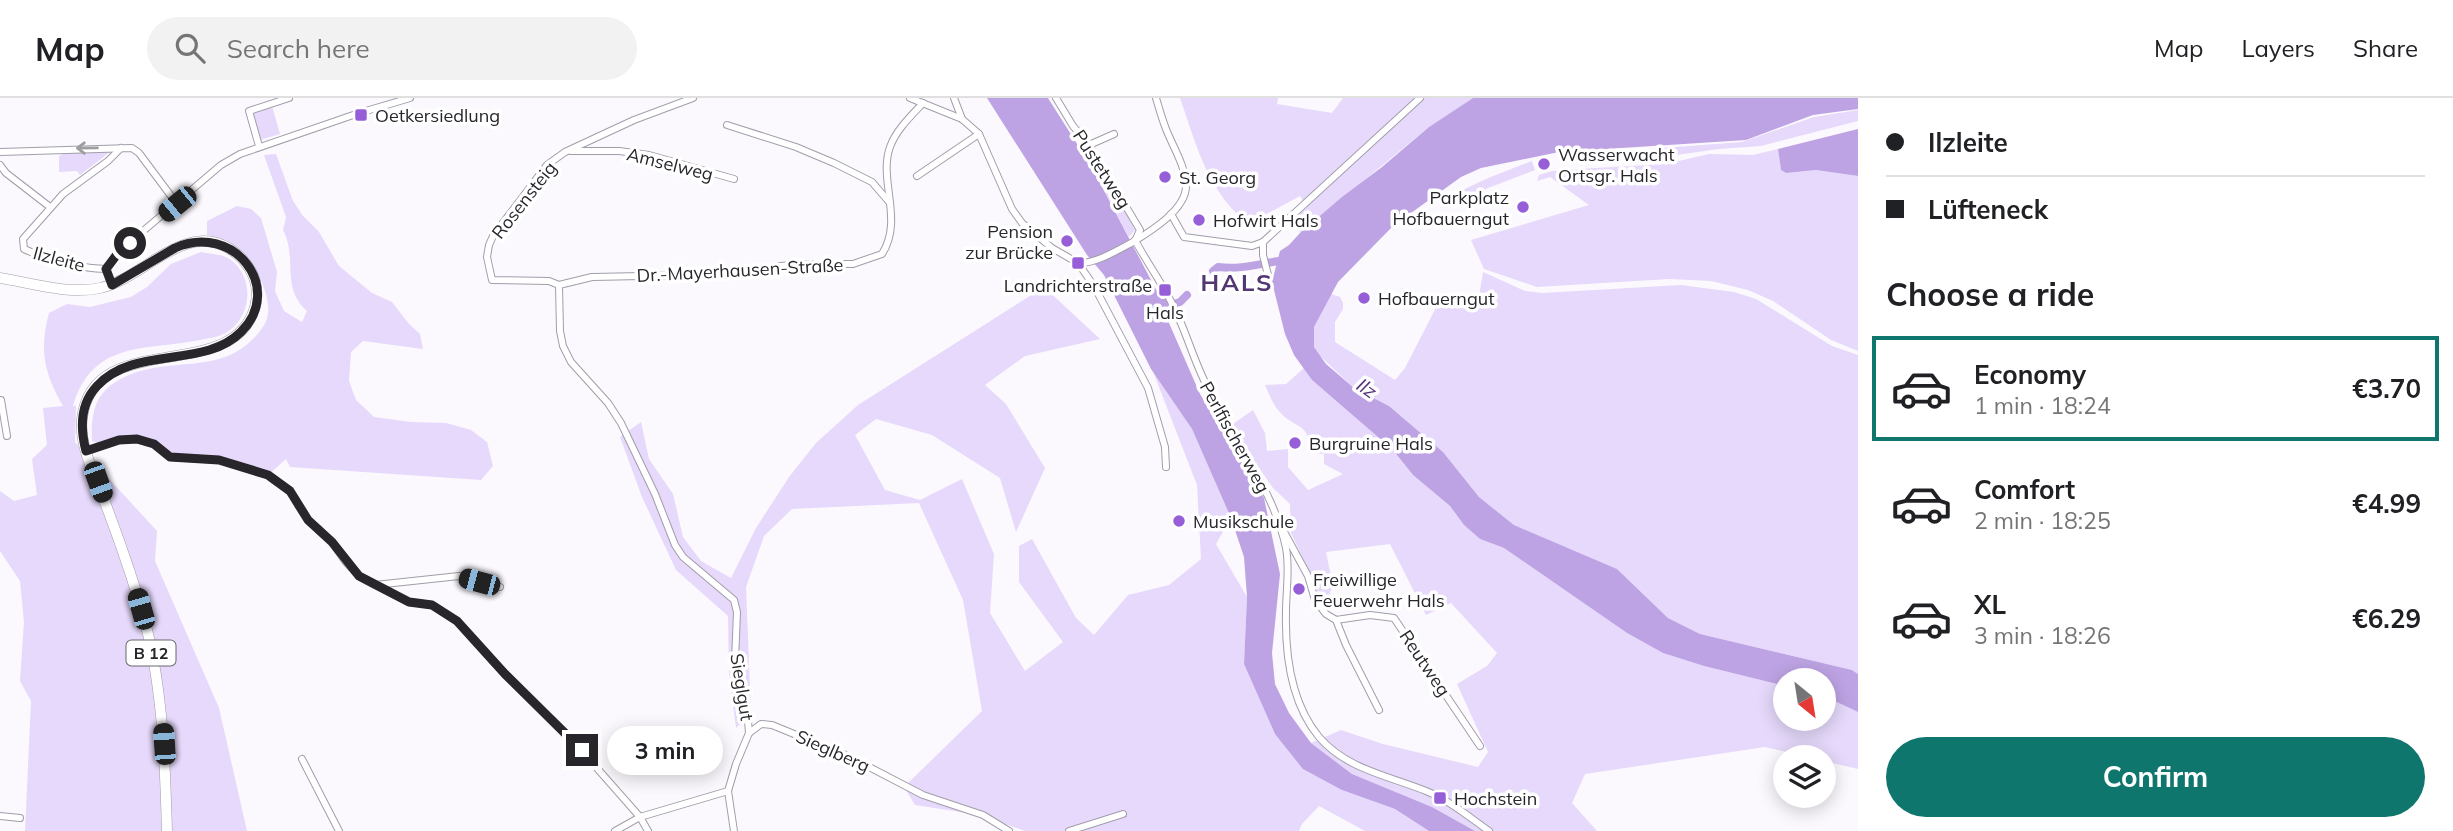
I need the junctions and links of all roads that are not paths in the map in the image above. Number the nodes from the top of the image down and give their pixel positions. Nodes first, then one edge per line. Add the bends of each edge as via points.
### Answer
1 (289, 98) edge
2 (375, 98) edge
3 (410, 98) edge
4 (692, 98) edge
5 (910, 98) edge
6 (954, 98) edge
7 (1056, 98) edge
8 (1156, 98) edge
9 (1420, 98) edge
10 (922, 103) junction
11 (377, 107) junction
12 (962, 119) junction
13 (727, 125) dead end
14 (979, 134) junction
15 (1114, 134) dead end
16 (1089, 145) junction
17 (259, 146) junction
18 (121, 148) junction
19 (0, 152) edge
20 (565, 152) junction
21 (0, 165) edge
22 (917, 176) dead end
23 (734, 180) dead end
24 (890, 203) junction
25 (177, 204) junction
26 (50, 206) junction
27 (1171, 214) junction
28 (1135, 240) junction
29 (1262, 242) junction
30 (1078, 263) junction
31 (106, 269) junction
32 (1267, 271) dead end
33 (0, 278) edge
34 (112, 285) junction
35 (559, 285) junction
36 (1, 400) edge
37 (2, 417) edge
38 (8, 436) dead end
39 (86, 451) junction
40 (1166, 467) dead end
41 (1280, 525) junction
42 (376, 585) junction
43 (500, 587) dead end
44 (1336, 620) junction
45 (1379, 710) dead end
46 (749, 733) junction
47 (1480, 746) dead end
48 (302, 759) dead end
49 (728, 791) junction
50 (1123, 814) dead end
51 (0, 816) edge
52 (640, 817) junction
53 (20, 818) dead end
54 (167, 831) edge
55 (339, 831) edge
56 (615, 831) edge
57 (648, 831) edge
58 (734, 831) edge
59 (1009, 831) edge
60 (1069, 831) edge
61 (1489, 831) edge

1 - 17 street via 249,111
2 - 11 street
3 - 11 street, Ilzleite
4 - 20 street, Rosensteig
5 - 10 street
6 - 12 street
7 - 16 street, Pustetweg
8 - 27 street via 1186,186
9 - 29 street
10 - 12 street
10 - 24 street, Dr.-Mayerhausen-Straße via 891,146
11 - 17 street, Ilzleite
12 - 14 street
13 - 24 street via 834,163 872,182
14 - 22 street
14 - 30 street via 1022,223
15 - 16 street
16 - 28 street, Pustetweg via 1140,230
17 - 25 street, Ilzleite via 221,165
18 -> 19 street
18 - 25 street via 139,153
18 - 26 street, Ilzleite
20 - 23 street, Amselweg via 649,155
20 - 35 street, Rosensteig via 548,164 494,236 487,257 490,277 496,282 549,281
21 - 26 street
24 - 35 street, Dr.-Mayerhausen-Straße via 888,245 882,254 853,264 801,264 742,274 592,277
25 - 31 street, Ilzleite via 118,253
26 - 31 street, Ilzleite via 23,239 24,249 68,264
27 - 28 street
27 - 29 street via 1184,237 1252,246
28 - 30 street via 1088,263
28 - 41 street, Perlfischerweg via 1169,298 1209,391 1263,484
29 - 32 street
30 - 40 street via 1103,300 1147,388 1165,447
31 - 34 street, Ilzleite
33 - 34 main road, B 12 via 70,289
34 - 39 main road, B 12 via 175,248 203,240 221,243 242,259 254,277 257,295 249,322 233,339 202,351 127,366 100,383 83,412
35 - 46 street, Sieglgut via 560,331 571,362 621,423 683,557 734,600 736,661
36 - 37 street
37 - 38 street
39 - 42 street via 137,439 154,444 170,457 219,460 268,475 290,491 308,520 359,576
39 - 54 main road, B 12 via 147,628 163,728
41 - 44 street via 1296,551 1315,600
41 - 61 street, Perlfischerweg via 1288,566 1289,666 1298,699 1317,735 1343,758 1428,792
42 - 43 street via 459,576
42 - 52 street via 409,602 432,605 457,621
44 - 45 street
44 - 47 street, Reutweg via 1370,615 1394,618
46 - 49 street
46 - 59 street, Sieglberg via 761,724 772,724
48 - 55 street
49 - 52 street
49 - 58 street
50 - 60 street
51 - 53 street
52 - 56 street
52 - 57 street

